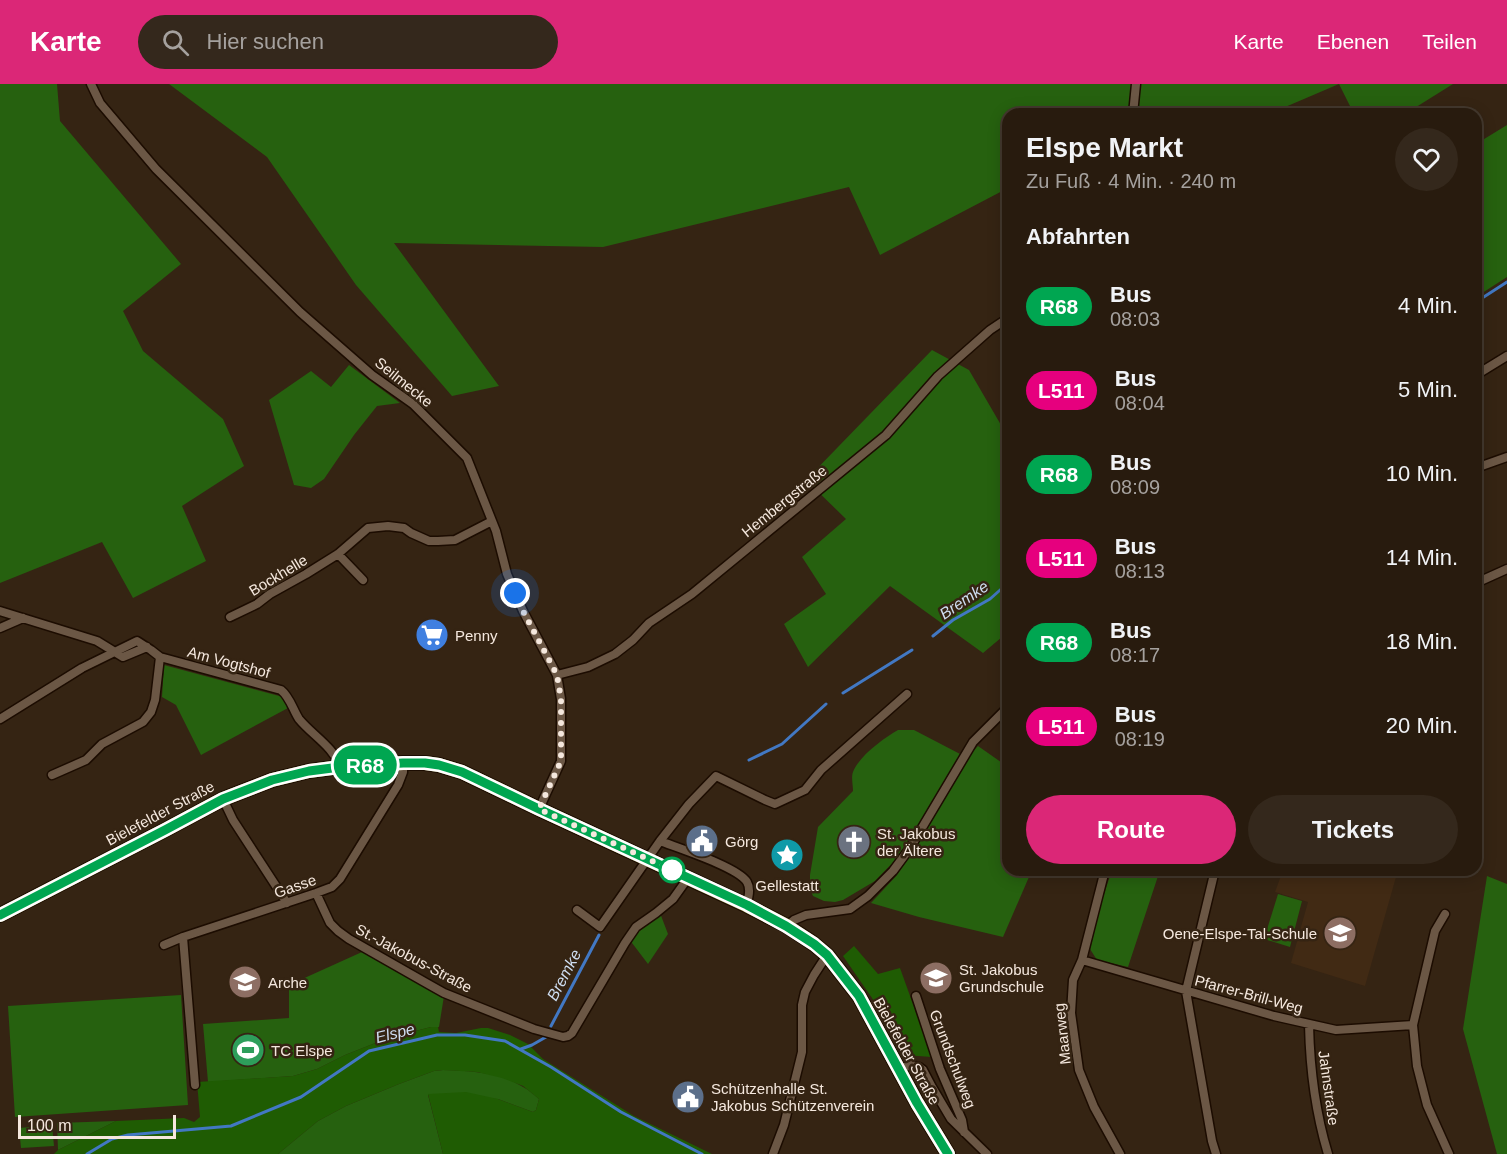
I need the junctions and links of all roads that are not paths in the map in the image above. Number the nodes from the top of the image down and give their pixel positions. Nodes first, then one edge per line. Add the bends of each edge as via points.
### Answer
1 (91, 84) edge
2 (1136, 84) edge
3 (1133, 108) edge
4 (1002, 322) edge
5 (1507, 356) edge
6 (1482, 371) edge
7 (1507, 457) edge
8 (1482, 466) edge
9 (492, 521) junction
10 (338, 554) junction
11 (1507, 568) edge
12 (363, 580) dead end
13 (1482, 580) edge
14 (0, 611) edge
15 (230, 617) dead end
16 (23, 618) junction
17 (0, 628) edge
18 (115, 652) junction
19 (160, 657) junction
20 (557, 675) junction
21 (907, 694) dead end
22 (1002, 712) edge
23 (0, 719) edge
24 (403, 763) junction
25 (340, 767) junction
26 (52, 776) dead end
27 (223, 799) junction
28 (539, 809) junction
29 (660, 841) junction
30 (648, 859) junction
31 (1103, 876) edge
32 (1214, 876) edge
33 (688, 878) junction
34 (316, 893) junction
35 (287, 903) junction
36 (747, 905) junction
37 (577, 910) dead end
38 (1445, 914) dead end
39 (0, 915) edge
40 (786, 926) junction
41 (183, 937) junction
42 (164, 945) dead end
43 (827, 955) junction
44 (1082, 960) junction
45 (1186, 990) junction
46 (916, 996) dead end
47 (1309, 1025) junction
48 (1413, 1025) junction
49 (899, 1069) junction
50 (195, 1085) dead end
51 (964, 1132) junction
52 (773, 1154) edge
53 (948, 1154) edge
54 (987, 1154) edge
55 (1120, 1154) edge
56 (1216, 1154) edge
57 (1328, 1154) edge
58 (1449, 1154) edge

1 - 9 street, Seilmecke via 100,103 156,169 300,312 372,375 413,404 467,458
2 - 3 street
4 - 20 street, Hembergstraße via 938,376 886,435 692,594 649,623 615,654
5 - 6 street
7 - 8 street
9 - 10 street, Bockhelle via 455,540 438,541 429,541 404,528 377,526 361,532
9 - 20 street, Seilmecke via 507,574
10 - 12 street
10 - 15 street, Bockhelle
11 - 13 street
14 - 16 street
16 - 17 street
16 - 18 street via 97,641
18 - 19 street, Am Vogtshof via 136,641
18 - 23 street
19 - 25 street, Am Vogtshof via 281,690 300,720 335,755
19 - 26 street via 155,700 143,722 102,744 86,760
20 - 28 street, Seilmecke via 561,761
21 - 29 street via 821,770 805,790 775,804 716,776
22 - 40 street via 974,742 910,848 868,896 849,909 806,915
24 - 25 main road, Bielefelder Straße
24 - 28 main road, Bielefelder Straße via 439,765 462,772
24 - 34 street, Gasse via 398,785 340,879
25 - 27 main road, Bielefelder Straße via 272,780
27 - 35 street via 232,820
27 - 39 main road, Bielefelder Straße
28 - 30 main road, Bielefelder Straße
29 - 30 street
29 - 36 street via 741,875 748,883
30 - 33 main road, Bielefelder Straße
30 - 37 street via 600,927
31 - 44 street, Maarweg
32 - 45 street
33 - 34 street, St.-Jakobus-Straße via 673,899 636,927 568,1036 534,1029 444,993 376,955 333,927
33 - 36 main road, Bielefelder Straße
34 - 35 street, Gasse
35 - 41 street, Gasse
36 - 40 main road, Bielefelder Straße
38 - 48 street via 1436,931
40 - 43 main road, Bielefelder Straße
41 - 42 street, Gasse
41 - 50 street
43 - 49 main road, Bielefelder Straße via 859,996
43 - 52 street via 805,992 802,1052
44 - 45 street, Pfarrer-Brill-Weg
44 - 55 street, Maarweg via 1073,980 1071,1004 1079,1070
45 - 47 street, Pfarrer-Brill-Weg
45 - 56 street
46 - 51 street, Grundschulweg
47 - 48 street, Pfarrer-Brill-Weg via 1336,1030
47 - 57 street, Jahnstraße via 1314,1096
48 - 58 street via 1417,1066 1427,1105
49 - 51 street via 911,1065 923,1070 951,1119
49 - 53 main road, Bielefelder Straße
51 - 54 street

